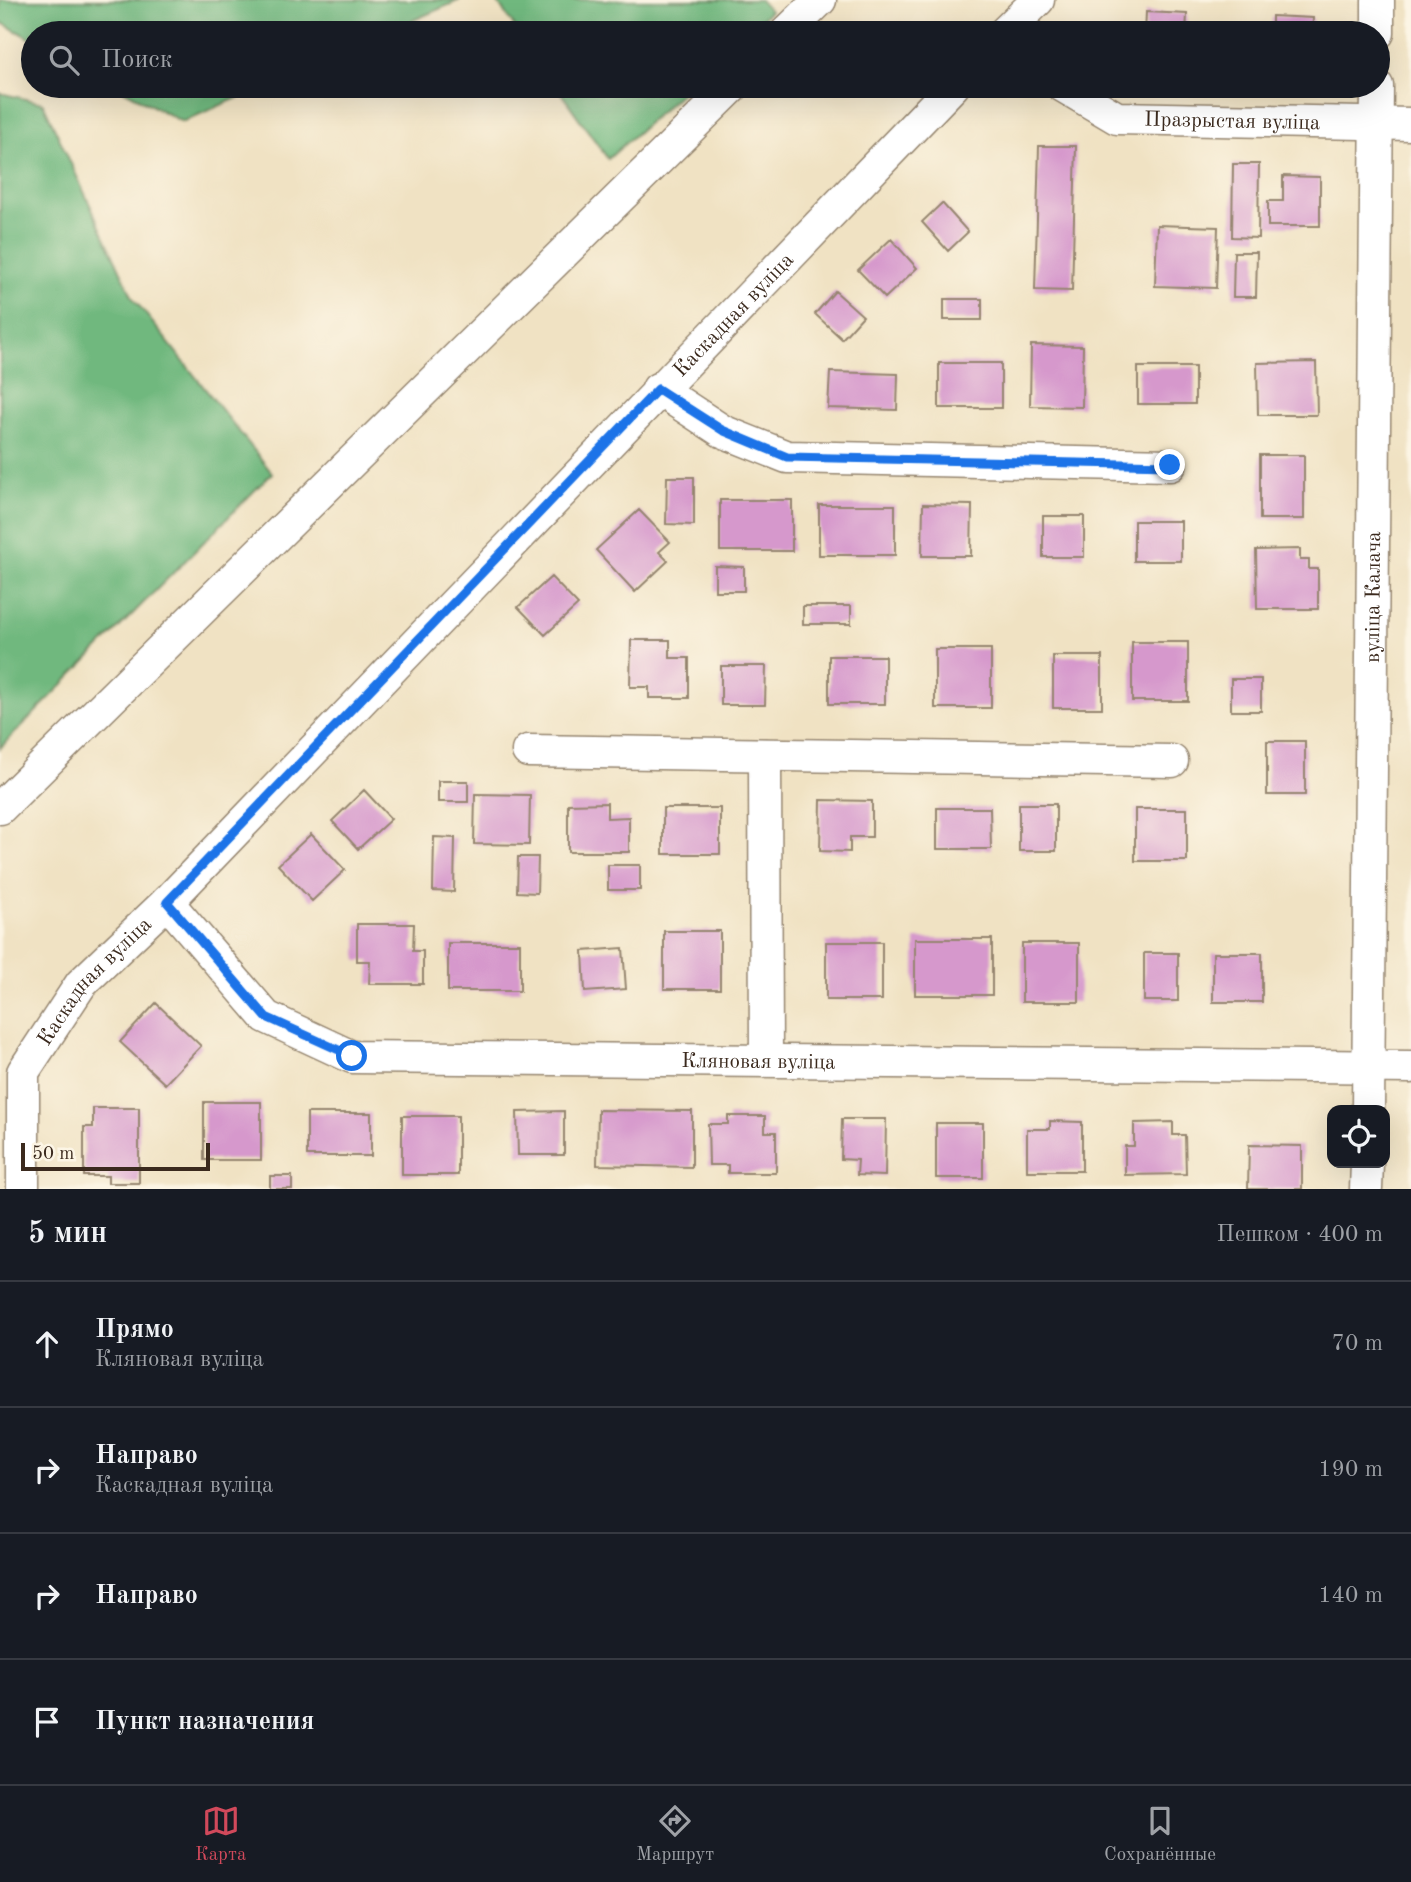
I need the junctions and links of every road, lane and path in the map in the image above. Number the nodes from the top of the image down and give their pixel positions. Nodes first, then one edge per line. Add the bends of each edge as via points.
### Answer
1 (820, 0) edge
2 (1038, 0) edge
3 (1378, 0) edge
4 (798, 21) edge
5 (1016, 21) edge
6 (1378, 21) edge
7 (721, 98) edge
8 (941, 98) edge
9 (1083, 98) edge
10 (1377, 98) edge
11 (1377, 124) junction
12 (1411, 124) edge
13 (658, 389) junction
14 (1170, 465) dead end
15 (528, 751) dead end
16 (765, 755) junction
17 (1172, 761) dead end
18 (0, 808) edge
19 (167, 902) junction
20 (766, 1060) junction
21 (1368, 1067) junction
22 (1411, 1067) edge
23 (1368, 1105) edge
24 (1367, 1168) edge
25 (23, 1189) edge
26 (1366, 1189) edge

1 - 4 street
2 - 5 street
3 - 6 street
7 - 18 street
8 - 13 street, Каскадная вуліца
9 - 11 street, Празрыстая вуліца via 1117,118
10 - 11 street, вуліца Калача
11 - 12 street, Празрыстая вуліца
11 - 21 street, вуліца Калача
13 - 14 street via 722,430 787,457
13 - 19 street, Каскадная вуліца
15 - 16 street
16 - 17 street
16 - 20 street
19 - 20 street, Кляновая вуліца via 266,1017 352,1056
19 - 25 street, Каскадная вуліца via 81,984 23,1072
20 - 21 street, Кляновая вуліца
21 - 22 street, Кляновая вуліца
21 - 23 street, вуліца Калача
24 - 26 street

